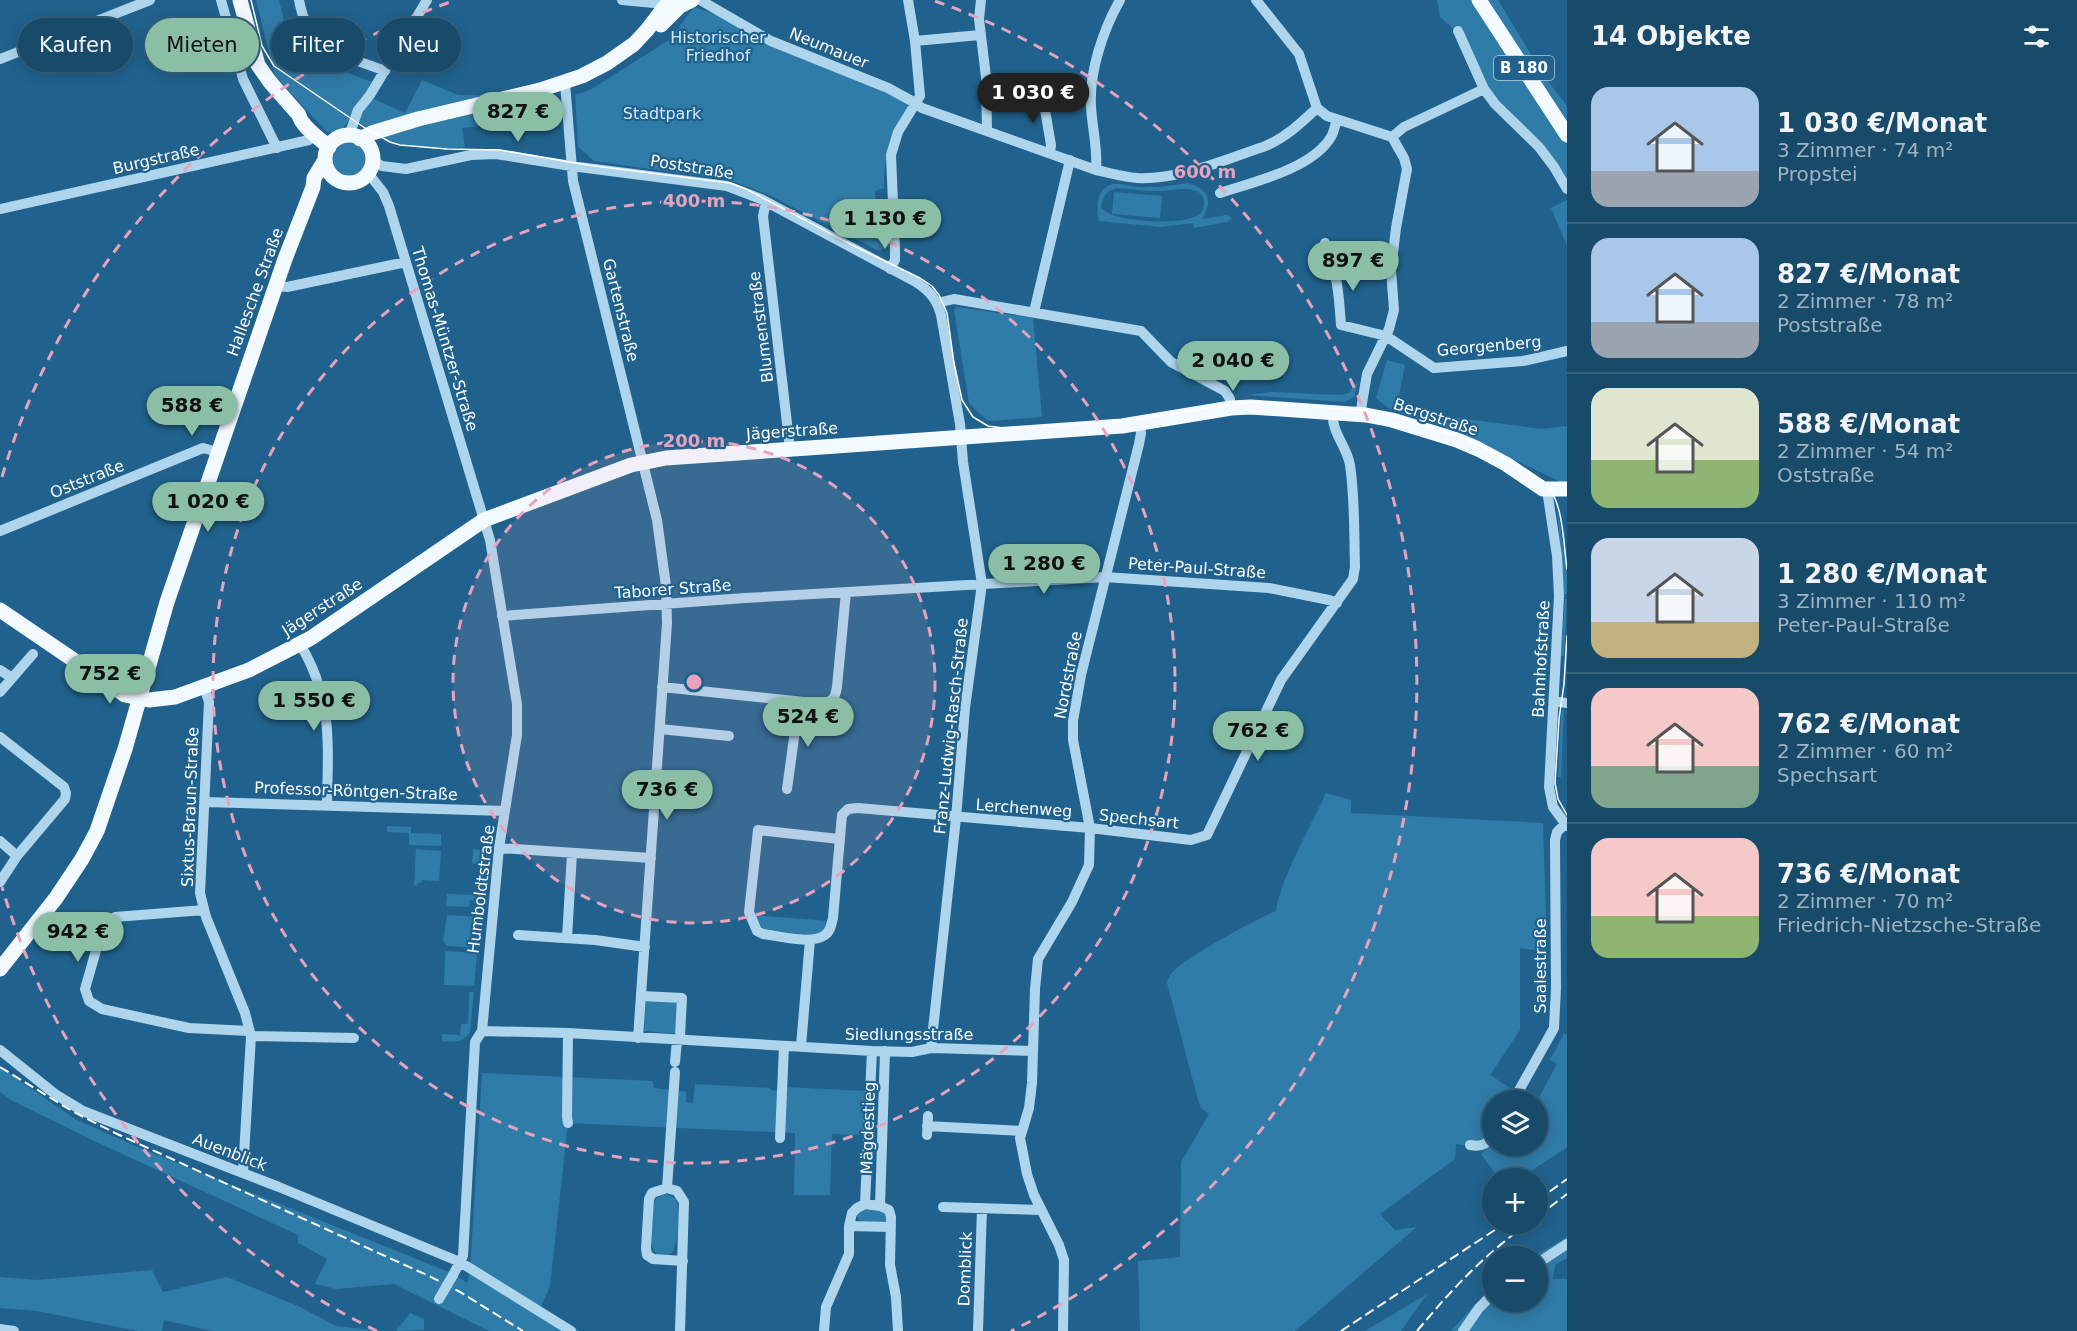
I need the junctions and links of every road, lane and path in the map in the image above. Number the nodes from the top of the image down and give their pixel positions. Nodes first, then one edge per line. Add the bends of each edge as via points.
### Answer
1 (150, 0) edge
2 (221, 0) edge
3 (240, 0) edge
4 (298, 0) edge
5 (428, 0) edge
6 (624, 0) edge
7 (690, 0) edge
8 (908, 0) edge
9 (981, 0) edge
10 (1119, 0) edge
11 (1256, 0) edge
12 (1479, 0) edge
13 (668, 7) edge
14 (417, 18) edge
15 (1458, 31) dead end
16 (980, 35) junction
17 (915, 41) junction
18 (0, 59) edge
19 (377, 68) edge
20 (384, 72) edge
21 (565, 83) junction
22 (1484, 89) junction
23 (1043, 98) dead end
24 (916, 104) junction
25 (1317, 108) junction
26 (1337, 119) junction
27 (987, 131) junction
28 (314, 132) junction
29 (1567, 135) edge
30 (1392, 137) junction
31 (277, 148) junction
32 (364, 152) junction
33 (327, 153) junction
34 (1050, 153) junction
35 (1070, 160) junction
36 (571, 166) junction
37 (1096, 170) junction
38 (335, 178) junction
39 (314, 187) junction
40 (1567, 189) edge
41 (1220, 193) dead end
42 (766, 202) junction
43 (0, 209) edge
44 (1325, 243) dead end
45 (406, 262) junction
46 (890, 269) junction
47 (276, 286) junction
48 (938, 303) junction
49 (1034, 312) junction
50 (1386, 336) junction
51 (1567, 351) edge
52 (1232, 408) junction
53 (1333, 413) junction
54 (1360, 415) junction
55 (1140, 424) junction
56 (961, 437) junction
57 (790, 449) junction
58 (218, 452) junction
59 (642, 462) junction
60 (1559, 490) edge
61 (484, 520) junction
62 (0, 531) edge
63 (1105, 577) junction
64 (982, 584) junction
65 (846, 592) junction
66 (668, 603) junction
67 (1337, 603) junction
68 (0, 610) edge
69 (502, 616) junction
70 (300, 644) junction
71 (33, 654) dead end
72 (0, 670) edge
73 (12, 678) junction
74 (204, 687) junction
75 (662, 687) junction
76 (0, 693) edge
77 (140, 699) junction
78 (1554, 701) junction
79 (799, 702) junction
80 (1567, 703) edge
81 (660, 729) junction
82 (729, 736) dead end
83 (0, 738) edge
84 (788, 789) dead end
85 (205, 802) junction
86 (327, 805) junction
87 (505, 811) junction
88 (956, 818) junction
89 (1566, 825) edge
90 (1090, 828) junction
91 (839, 839) junction
92 (0, 841) edge
93 (499, 848) junction
94 (572, 853) junction
95 (17, 855) junction
96 (651, 858) junction
97 (0, 882) edge
98 (204, 910) junction
99 (518, 935) dead end
100 (567, 938) junction
101 (810, 940) junction
102 (645, 947) junction
103 (0, 969) edge
104 (642, 996) junction
105 (482, 1031) junction
106 (568, 1033) junction
107 (250, 1034) junction
108 (354, 1038) dead end
109 (638, 1038) junction
110 (677, 1041) junction
111 (784, 1046) junction
112 (801, 1046) junction
113 (931, 1048) junction
114 (0, 1050) edge
115 (872, 1051) junction
116 (885, 1051) junction
117 (1033, 1051) junction
118 (1519, 1090) edge
119 (568, 1123) dead end
120 (927, 1126) dead end
121 (1022, 1131) junction
122 (780, 1138) dead end
123 (1470, 1145) dead end
124 (1482, 1145) edge
125 (243, 1172) junction
126 (667, 1188) junction
127 (865, 1204) junction
128 (880, 1206) junction
129 (943, 1207) dead end
130 (982, 1208) junction
131 (1041, 1210) junction
132 (849, 1226) junction
133 (890, 1227) junction
134 (1567, 1244) edge
135 (1548, 1256) edge
136 (683, 1261) junction
137 (460, 1262) junction
138 (440, 1299) dead end
139 (1482, 1305) edge
140 (0, 1329) edge
141 (14, 1331) edge
142 (571, 1331) edge
143 (680, 1331) edge
144 (824, 1331) edge
145 (898, 1331) edge
146 (978, 1331) edge
147 (1063, 1331) edge
148 (1463, 1331) edge

1 - 18 street
2 - 31 street via 243,79
3 - 28 main road via 258,65 299,115 300,122
4 - 19 street via 302,18 316,40
5 - 14 street
6 - 13 street
7 - 13 main road
7 - 24 street, Neumauer via 771,41 888,88
8 - 17 street
9 - 16 street
10 - 37 street via 1102,35 1092,83
11 - 25 street via 1299,54
12 - 29 main road, B 180
13 - 21 main road via 653,31 600,68
15 - 22 street
16 - 17 street
16 - 27 street
17 - 24 street via 920,96
20 - 32 street via 357,112
21 - 32 main road via 383,131
21 - 36 street, Gartenstraße
22 - 30 street via 1404,127
22 - 40 street via 1539,147
23 - 34 street
24 - 27 street, Neumauer
24 - 46 street via 898,132 891,155 895,257
25 - 26 street
25 - 37 street, Neumauer via 1276,142 1182,173 1137,178
26 - 30 street
26 - 41 street via 1326,143 1294,169
27 - 34 street, Neumauer
28 - 31 street, Burgstraße via 309,140
28 - 33 main road
30 - 50 street via 1407,169 1391,270 1394,310
31 - 43 street, Burgstraße
32 - 33 main road via 338,138
32 - 36 street, Poststraße via 382,166 402,169 486,154
32 - 38 main road via 362,179 352,183
32 - 45 street, Thomas-Müntzer-Straße via 386,197
33 - 38 main road via 327,169
33 - 39 main road, Hallesche Straße via 314,178
34 - 35 street, Neumauer
35 - 37 street, Neumauer
35 - 49 street
36 - 42 street, Poststraße via 722,184
36 - 59 street, Gartenstraße
38 - 39 main road
39 - 47 main road, Hallesche Straße
42 - 46 street, Poststraße
42 - 57 street, Blumenstraße via 762,216
44 - 50 street, Georgenberg via 1338,279 1341,325
45 - 47 street
45 - 61 street, Thomas-Müntzer-Straße
46 - 48 street, Poststraße via 926,288
47 - 58 main road, Hallesche Straße
48 - 49 street via 954,299
48 - 56 street, Franz-Ludwig-Rasch-Straße
49 - 52 street via 1136,329 1171,362 1225,391
50 - 51 street, Georgenberg via 1434,368 1523,361
50 - 54 street via 1367,374
52 - 53 main road, Jägerstraße
52 - 55 main road, Jägerstraße
53 - 54 main road, Jägerstraße
53 - 67 street, Spechsart via 1333,426 1350,464 1355,567 1349,588
54 - 60 main road, Bergstraße via 1392,420 1457,440 1506,464 1534,484
55 - 56 main road, Jägerstraße
55 - 63 street, Nordstraße via 1139,444
56 - 57 main road, Jägerstraße
56 - 64 street, Franz-Ludwig-Rasch-Straße
57 - 59 main road, Jägerstraße
58 - 62 street, Oststraße via 203,448
58 - 77 main road, Hallesche Straße via 167,602
59 - 61 main road, Jägerstraße
59 - 66 street, Gartenstraße via 658,527
60 - 78 street, Bahnhofstraße via 1553,522 1559,579
61 - 69 street, Humboldtstraße
61 - 70 main road, Jägerstraße
63 - 64 street, Peter-Paul-Straße
63 - 67 street, Peter-Paul-Straße via 1269,588
63 - 90 street, Nordstraße via 1073,721
64 - 65 street, Taborer Straße
64 - 88 street, Franz-Ludwig-Rasch-Straße via 965,708
65 - 66 street, Taborer Straße
65 - 79 street via 835,698 824,704
66 - 69 street, Taborer Straße
66 - 75 street, Gartenstraße
67 - 90 street, Spechsart via 1281,680 1207,835 1191,840
68 - 77 main road via 121,692
69 - 87 street, Humboldtstraße via 517,714
70 - 74 main road, Jägerstraße
70 - 86 street via 318,678 328,719
71 - 73 street
72 - 73 street
73 - 76 street
74 - 77 main road, Jägerstraße via 181,696
74 - 85 street, Sixtus-Braun-Straße via 209,702
75 - 79 street
75 - 81 street, Gartenstraße
77 - 103 main road, Hallesche Straße via 90,846 56,898
78 - 80 street
78 - 89 street, Bahnhofstraße via 1549,792 1555,811
79 - 84 street
81 - 82 street
81 - 96 street, Gartenstraße
83 - 95 street via 64,787 66,793
85 - 86 street, Professor-Röntgen-Straße
85 - 98 street, Sixtus-Braun-Straße via 200,893
86 - 87 street, Professor-Röntgen-Straße
87 - 93 street, Humboldtstraße
88 - 90 street, Lerchenweg
88 - 91 street, Lerchenweg via 848,809 842,815
88 - 113 street, Franz-Ludwig-Rasch-Straße
89 - 118 street, Saalestraße via 1557,832 1555,840 1554,1028
90 - 117 street, Spechsart via 1089,865 1082,883 1038,959
91 - 101 street via 830,930
91 - 101 street via 758,830 749,912 757,932
92 - 95 street
93 - 94 street
93 - 105 street, Humboldtstraße
94 - 96 street
94 - 100 street
95 - 97 street
96 - 102 street, Gartenstraße
98 - 107 street, Sixtus-Braun-Straße
98 - 107 street via 115,917 101,933 85,989 89,1001 102,1009 189,1028
99 - 100 street
100 - 102 street
101 - 112 street
102 - 104 street, Gartenstraße
104 - 109 street, Gartenstraße
104 - 110 street via 682,998
105 - 106 street, Siedlungsstraße
105 - 137 street, Humboldtstraße via 475,1042
106 - 109 street, Siedlungsstraße
106 - 119 street
107 - 108 street
107 - 125 street, Sixtus-Braun-Straße
109 - 110 street, Siedlungsstraße
110 - 111 street, Siedlungsstraße
110 - 126 street
111 - 112 street, Siedlungsstraße
111 - 122 street
112 - 115 street, Siedlungsstraße
113 - 116 street, Siedlungsstraße via 912,1053
113 - 117 street, Siedlungsstraße
114 - 125 street, Auenblick via 83,1111
115 - 116 street, Siedlungsstraße
115 - 127 street, Mägdestieg
116 - 128 street, Mägdestieg
117 - 121 street, Spechsart via 1029,1108
120 - 121 street
121 - 131 street, Spechsart via 1027,1174
123 - 124 street
125 - 137 street, Auenblick
126 - 136 street via 677,1191 684,1202
126 - 136 street via 657,1190 649,1199 647,1254 652,1259
127 - 128 street
127 - 132 street via 852,1213
128 - 133 street, Mägdestieg via 889,1210
129 - 130 street, Domblick
130 - 131 street, Domblick
130 - 146 street, Domblick
131 - 147 street, Spechsart via 1064,1260
132 - 133 street
132 - 144 street via 849,1254 826,1307
133 - 145 street
134 - 135 street
136 - 143 street
137 - 138 street, bridge
137 - 142 street, Auenblick
139 - 148 street
140 - 141 street

